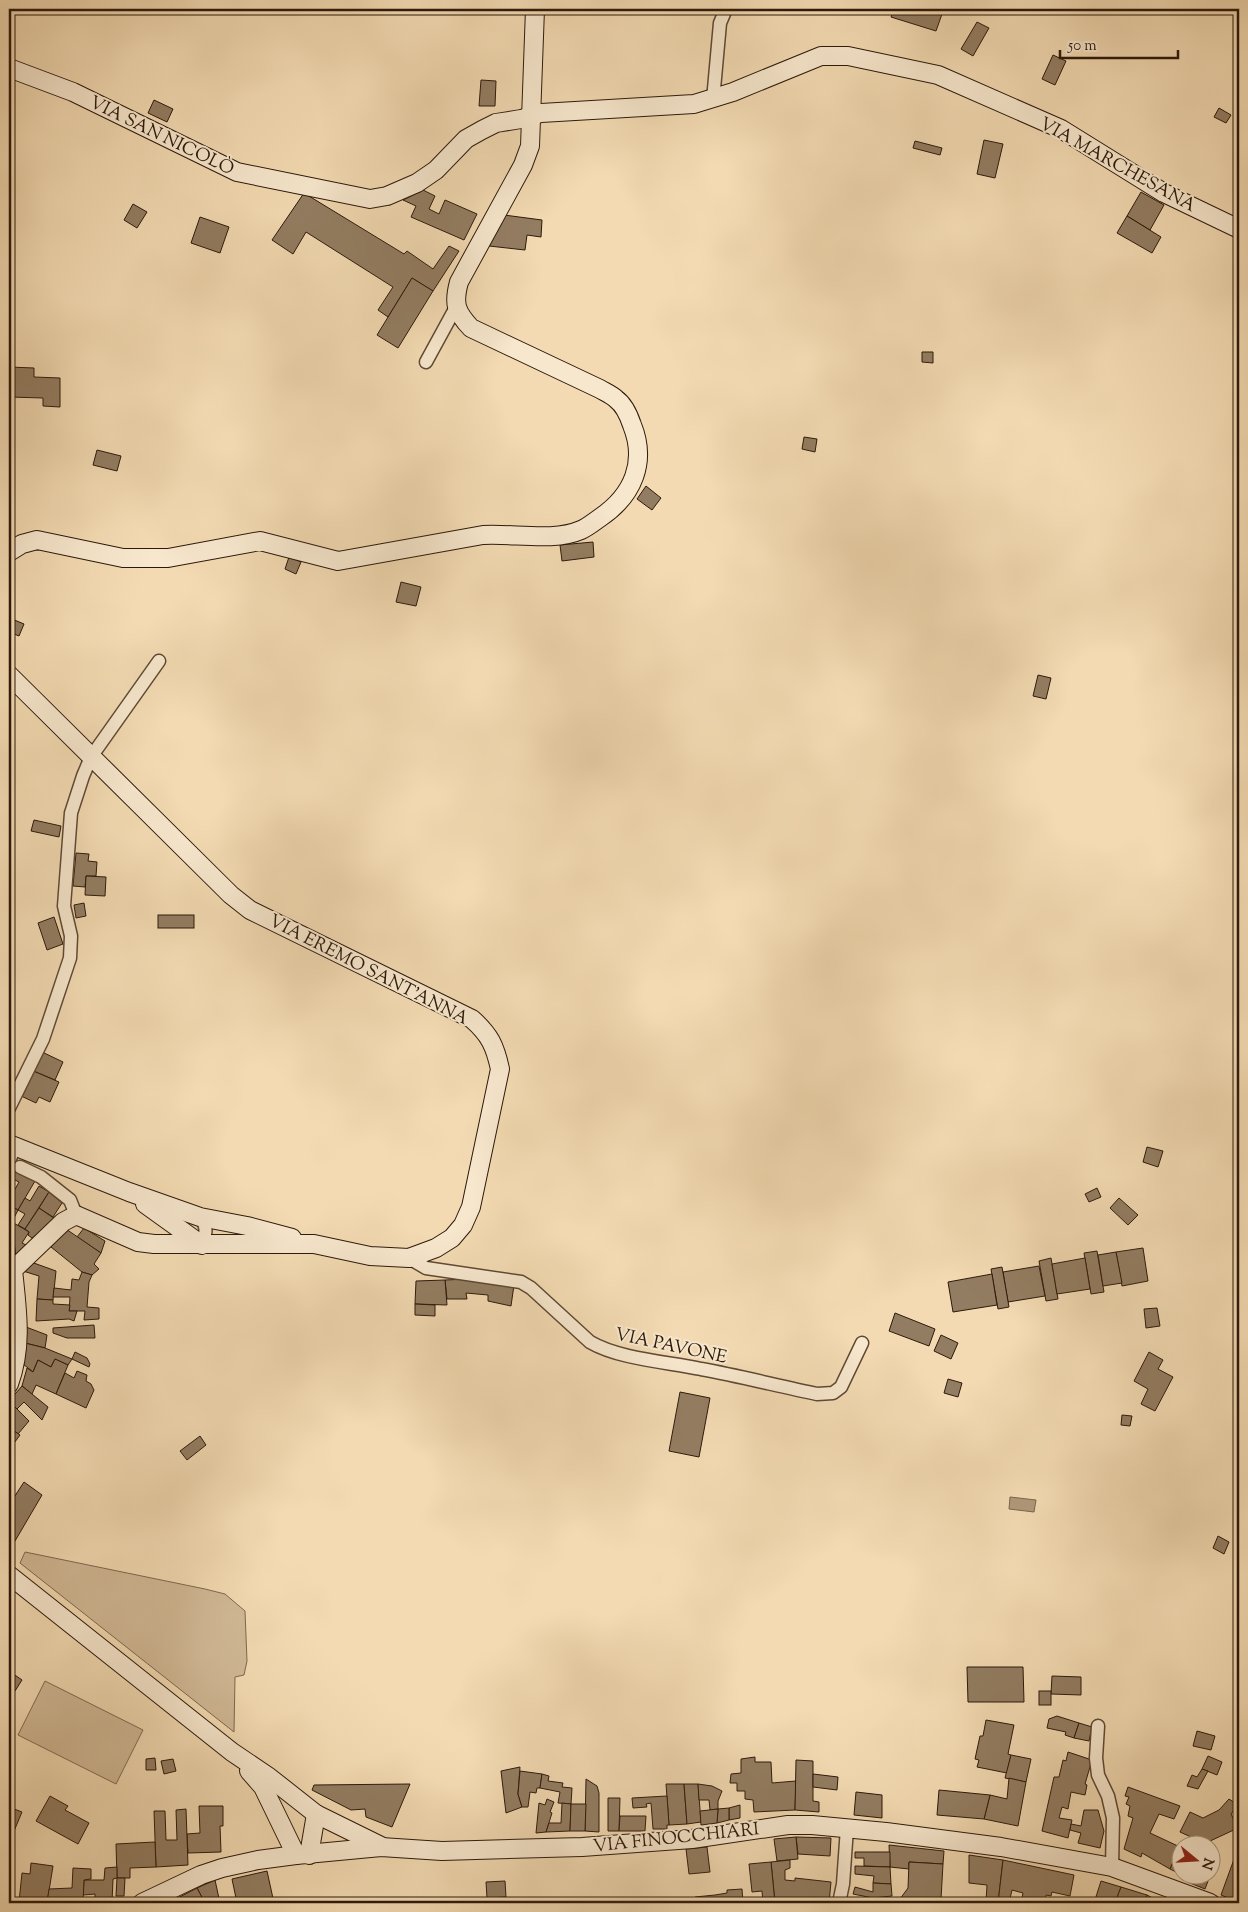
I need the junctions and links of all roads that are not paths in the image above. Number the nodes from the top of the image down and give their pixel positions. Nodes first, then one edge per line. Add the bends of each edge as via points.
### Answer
1 (535, 9) edge
2 (726, 9) edge
3 (9, 68) edge
4 (712, 100) junction
5 (532, 115) junction
6 (1239, 229) edge
7 (456, 307) junction
8 (426, 362) dead end
9 (9, 552) edge
10 (159, 661) dead end
11 (9, 675) edge
12 (91, 757) junction
13 (9, 1108) edge
14 (11, 1151) edge
15 (20, 1167) dead end
16 (129, 1192) junction
17 (76, 1215) junction
18 (200, 1217) junction
19 (314, 1244) junction
20 (202, 1245) junction
21 (409, 1258) junction
22 (862, 1343) dead end
23 (9, 1384) edge
24 (9, 1574) edge
25 (1098, 1726) dead end
26 (232, 1752) junction
27 (316, 1814) junction
28 (848, 1828) junction
29 (381, 1846) junction
30 (302, 1855) junction
31 (1112, 1867) junction
32 (142, 1903) edge
33 (839, 1903) edge
34 (1210, 1903) edge

1 - 5 street
2 - 4 street via 720,23
3 - 5 street, VIA SAN NICOLÒ via 73,92 237,172 370,199 387,196 417,183 482,130
4 - 5 street, VIA MARCHESANA
4 - 6 street, VIA MARCHESANA via 821,56 848,56 938,76 1061,129 1164,193
5 - 7 street via 530,146 524,165 459,282
7 - 8 street
7 - 9 street via 471,328 600,389 617,399 630,418 638,439 639,459 634,476 624,496 611,510 583,530 554,536 483,535 338,561 260,541 168,558 124,558 37,540
10 - 12 street
11 - 12 street, VIA EREMO SANT'ANNA
12 - 13 street via 72,813 64,906 71,936 70,958 43,1039
12 - 21 street, VIA EREMO SANT'ANNA via 214,880 250,910 472,1019 485,1030 500,1070 471,1207 463,1225 452,1238
14 - 16 street
15 - 17 street via 41,1177 70,1200
16 - 18 street
16 - 20 street
17 - 20 street, VIA EREMO SANT'ANNA via 138,1242
17 - 23 street via 63,1222 13,1270 18,1322 16,1361
18 - 19 street
18 - 20 street via 207,1230
19 - 20 street, VIA EREMO SANT'ANNA
19 - 21 street, VIA EREMO SANT'ANNA via 370,1256
21 - 22 street, VIA PAVONE via 426,1268 521,1282 590,1342 619,1354 817,1394 833,1393 841,1387
24 - 26 street
25 - 31 street via 1098,1775 1108,1796 1113,1818
26 - 27 street
26 - 30 street via 263,1788
27 - 29 street
27 - 30 street
28 - 29 street, VIA FINOCCHIARI via 788,1825 692,1839 582,1847 442,1851
28 - 31 street, VIA FINOCCHIARI via 1002,1847
28 - 33 street
29 - 30 street, VIA FINOCCHIARI
30 - 32 street, VIA FINOCCHIARI via 222,1868
31 - 34 street, VIA FINOCCHIARI

